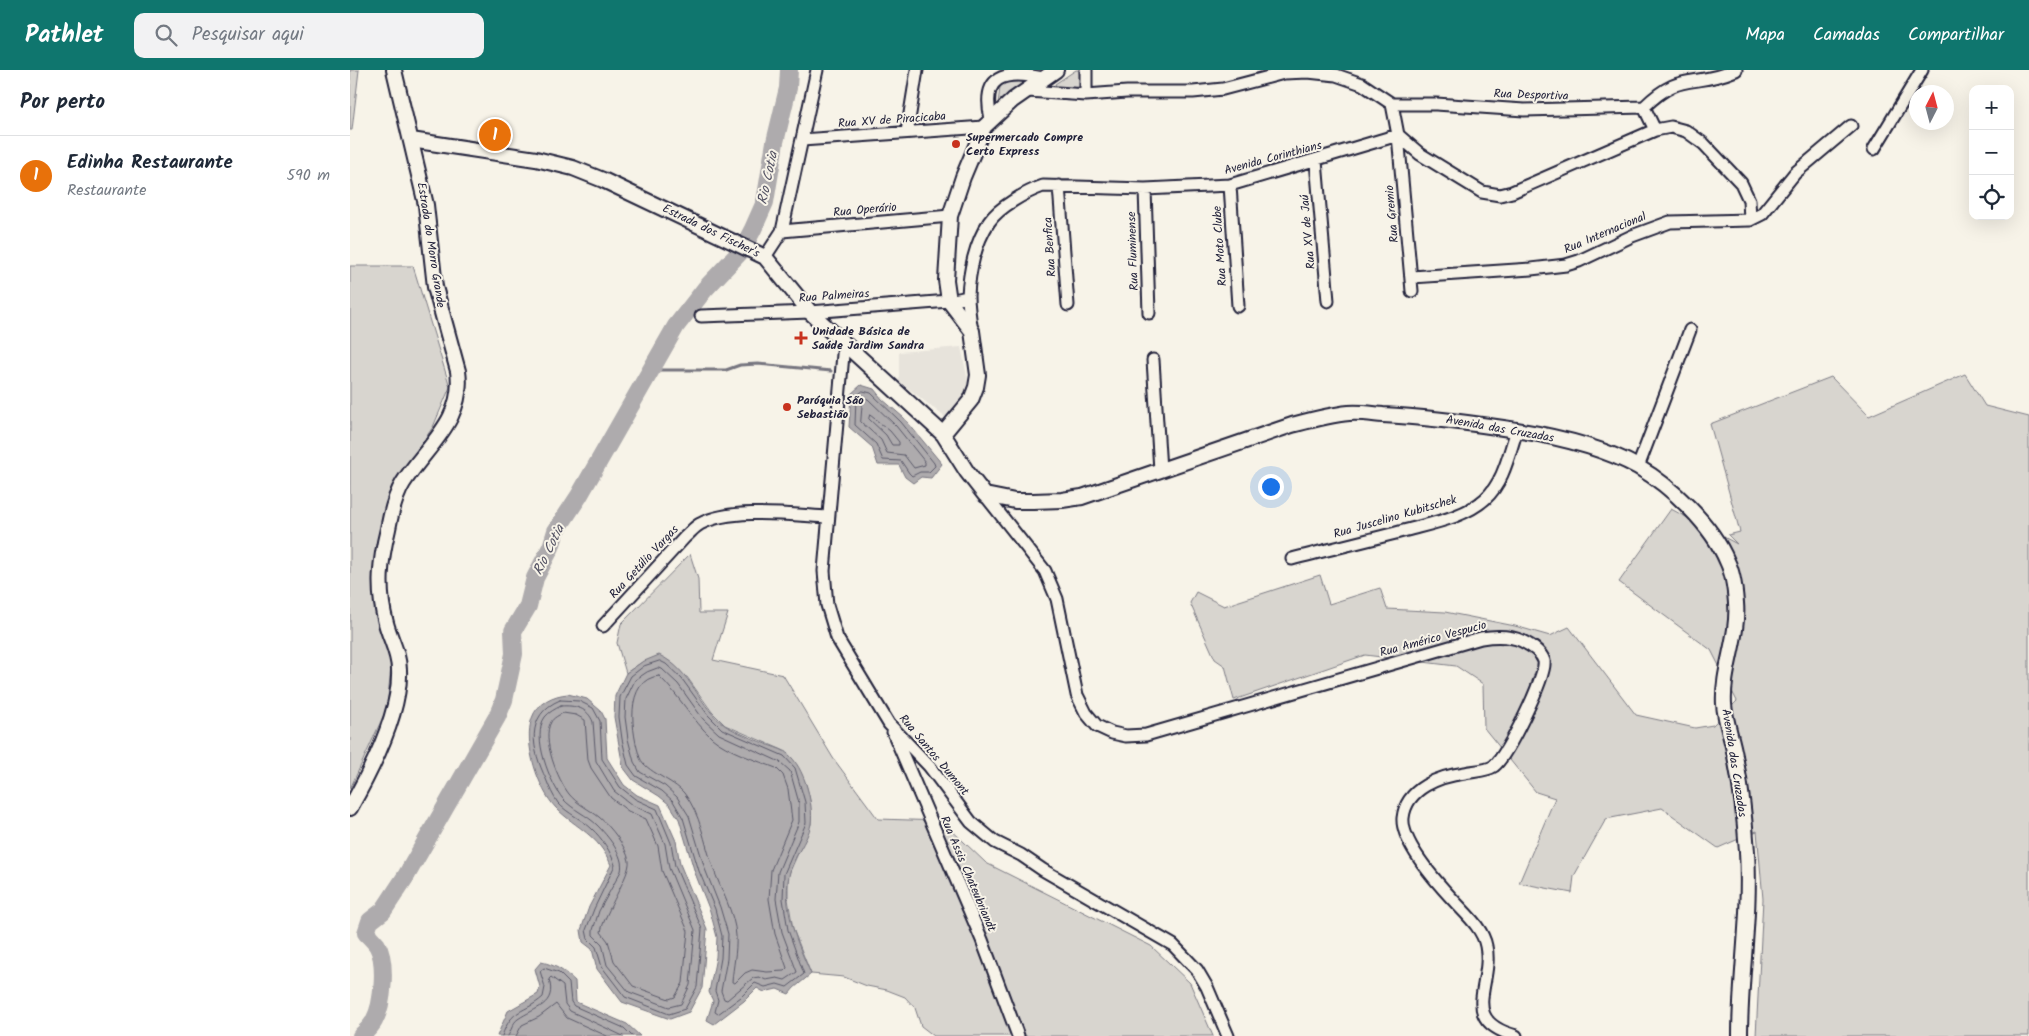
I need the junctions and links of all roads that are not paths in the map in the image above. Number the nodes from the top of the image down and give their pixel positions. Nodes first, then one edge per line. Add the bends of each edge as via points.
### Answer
1 (394, 70) edge
2 (817, 70) edge
3 (917, 70) edge
4 (1056, 70) edge
5 (1086, 70) edge
6 (1736, 70) edge
7 (1922, 70) edge
8 (1043, 78) junction
9 (1028, 91) junction
10 (1086, 95) junction
11 (1392, 104) junction
12 (1644, 107) junction
13 (988, 123) junction
14 (1851, 126) dead end
15 (1655, 130) junction
16 (907, 132) junction
17 (1398, 135) junction
18 (411, 140) junction
19 (802, 140) junction
20 (1874, 149) dead end
21 (1316, 161) junction
22 (1230, 185) junction
23 (1059, 186) junction
24 (1145, 189) junction
25 (950, 216) junction
26 (1750, 220) junction
27 (782, 231) junction
28 (765, 257) junction
29 (1412, 278) junction
30 (1412, 291) dead end
31 (968, 297) junction
32 (949, 301) junction
33 (1328, 301) dead end
34 (1068, 305) dead end
35 (1238, 306) dead end
36 (810, 312) junction
37 (1149, 313) dead end
38 (701, 316) dead end
39 (1690, 330) dead end
40 (972, 331) junction
41 (844, 344) junction
42 (1153, 360) dead end
43 (1517, 430) junction
44 (943, 434) junction
45 (1638, 468) junction
46 (1160, 470) junction
47 (985, 495) junction
48 (828, 517) junction
49 (1292, 559) dead end
50 (603, 626) dead end
51 (889, 724) junction
52 (350, 808) edge
53 (1018, 1036) edge
54 (1228, 1036) edge
55 (1516, 1036) edge
56 (1740, 1036) edge

1 - 18 street, Estrada do Morro Grande
2 - 19 street
3 - 16 street
4 - 8 street
5 - 10 street
6 - 12 street via 1713,76 1676,74 1662,83
7 - 20 street
8 - 9 street
8 - 13 street via 1031,72 1018,71 999,76 990,88
9 - 10 street
9 - 13 street
10 - 11 street via 1223,89 1284,73 1308,72 1336,74 1362,84
11 - 12 street, Rua Desportiva via 1524,110
11 - 17 street, Rua Gremio
12 - 15 street
13 - 16 street, Rua XV de Piracicaba
13 - 25 street
14 - 26 street via 1795,173 1762,214
15 - 17 street via 1500,195 1482,192 1420,154
15 - 26 street via 1671,127 1686,131 1704,144 1741,183 1749,200
16 - 19 street, Rua XV de Piracicaba
17 - 21 street, Avenida Corinthians
17 - 29 street, Rua Gremio
18 - 28 street, Estrada dos Fischer's via 536,159 573,168
18 - 52 street, Estrada do Morro Grande via 426,205 435,287 458,371 459,398 452,415 403,484 394,504 380,566 380,594 386,625 397,653 399,684 374,760
19 - 27 street
21 - 22 street, Avenida Corinthians
21 - 33 street, Rua XV de Jaú
22 - 24 street, Avenida Corinthians
22 - 35 street, Rua Moto Clube
23 - 24 street, Avenida Corinthians
23 - 31 street, Avenida Corinthians via 1042,186 1028,191 989,222 971,269
23 - 34 street, Rua Benfica
24 - 37 street, Rua Fluminense
25 - 27 street, Rua Operário
25 - 32 street via 946,280
26 - 29 street, Rua Internacional via 1670,222 1566,265
27 - 28 street
28 - 36 street, Estrada dos Fischer's
29 - 30 street, Rua Gremio
31 - 32 street, Rua Palmeiras
31 - 40 street, Avenida Corinthians
32 - 36 street, Rua Palmeiras
32 - 40 street
36 - 38 street, Rua Palmeiras
36 - 41 street, Estrada dos Fischer's
39 - 45 street
40 - 44 street via 978,375 976,387 970,400
41 - 44 street, Estrada dos Fischer's
41 - 48 street, Rua Santos Dumont
42 - 46 street
43 - 45 street, Avenida das Cruzadas via 1595,450
43 - 46 street, Avenida das Cruzadas via 1441,419 1352,413 1292,425
43 - 49 street, Rua Juscelino Kubitschek via 1500,478 1486,498 1472,508 1419,527
44 - 47 street
45 - 56 street, Avenida das Cruzadas via 1667,488 1715,539 1728,561 1734,588 1736,619 1724,688 1725,714 1735,757 1747,853
46 - 47 street, Avenida das Cruzadas via 1062,500 1015,501
47 - 55 street, Rua Américo Vespucio via 1045,570 1057,599 1078,695 1086,713 1097,726 1112,733 1146,735 1481,638 1494,636 1520,640 1540,654 1544,666 1541,678 1519,728 1494,766 1450,775 1424,786 1412,796 1403,818 1408,844 1482,934 1488,955 1482,1013 1496,1028
48 - 50 street, Rua Getúlio Vargas via 734,515 698,525
48 - 51 street, Rua Santos Dumont via 824,571 827,605 837,638
51 - 53 street, Rua Assis Chateubriandt via 982,940
51 - 54 street, Rua Santos Dumont via 929,766 971,822 995,842 1172,945 1197,970

